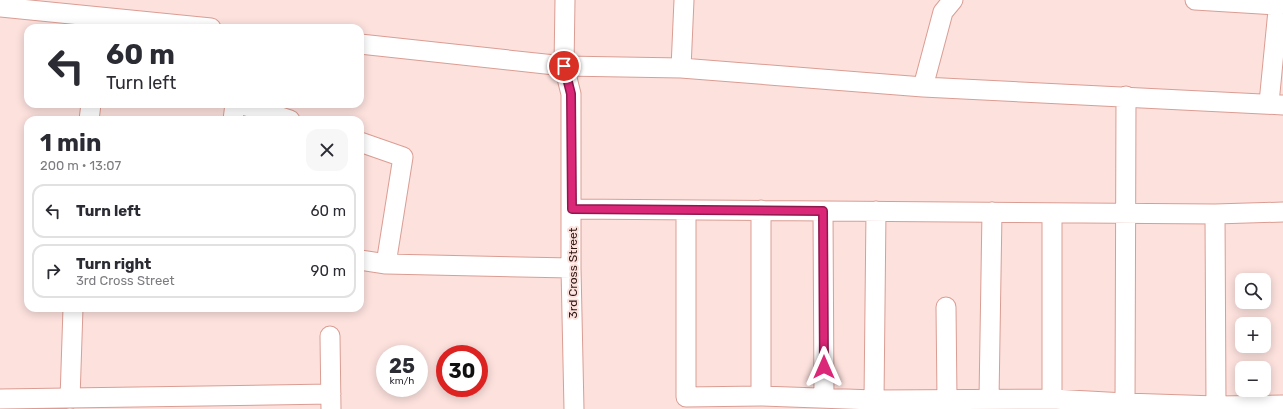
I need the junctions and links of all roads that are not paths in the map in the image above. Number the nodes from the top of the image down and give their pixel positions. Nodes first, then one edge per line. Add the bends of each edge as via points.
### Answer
1 (565, 0) edge
2 (684, 0) edge
3 (1195, 0) edge
4 (1278, 3) edge
5 (23, 4) edge
6 (946, 4) edge
7 (0, 7) edge
8 (95, 14) edge
9 (178, 24) edge
10 (364, 44) edge
11 (564, 66) junction
12 (681, 68) junction
13 (923, 87) junction
14 (1126, 96) junction
15 (1276, 104) edge
16 (252, 108) edge
17 (278, 116) edge
18 (364, 143) edge
19 (572, 209) junction
20 (686, 210) junction
21 (761, 210) junction
22 (823, 211) junction
23 (876, 211) junction
24 (992, 212) junction
25 (1283, 212) edge
26 (1052, 213) junction
27 (1126, 214) junction
28 (1215, 214) junction
29 (364, 261) edge
30 (386, 264) junction
31 (571, 268) junction
32 (946, 307) dead end
33 (73, 312) edge
34 (330, 336) dead end
35 (761, 396) junction
36 (824, 398) junction
37 (0, 399) edge
38 (70, 399) junction
39 (947, 399) junction
40 (989, 399) junction
41 (1052, 399) junction
42 (874, 400) junction
43 (331, 402) edge
44 (1283, 405) edge
45 (1125, 406) edge
46 (1216, 406) junction
47 (574, 409) edge

1 - 11 street, 3rd Cross Street
2 - 12 street
3 - 4 street
4 - 15 street
5 - 7 street
5 - 8 street
6 - 13 street
8 - 9 street
10 - 11 street
11 - 12 street
11 - 19 street, 3rd Cross Street via 571,94
12 - 13 street
13 - 14 street
14 - 15 street
14 - 27 street
16 - 17 street
18 - 30 street via 403,157
19 - 20 street
19 - 31 street, 3rd Cross Street
20 - 21 street
20 - 35 street via 686,397
21 - 22 street
21 - 35 street
22 - 23 street
22 - 36 street
23 - 24 street
23 - 42 street
24 - 26 street
24 - 40 street
25 - 28 street
26 - 27 street
26 - 41 street
27 - 28 street
27 - 45 street
28 - 46 street
29 - 30 street
30 - 31 street
31 - 47 street, 3rd Cross Street
32 - 39 street
33 - 38 street
34 - 43 street
35 - 36 street
36 - 42 street
37 - 38 street
38 - 43 street
39 - 40 street
39 - 42 street
40 - 41 street
41 - 45 street
44 - 46 street
45 - 46 street

